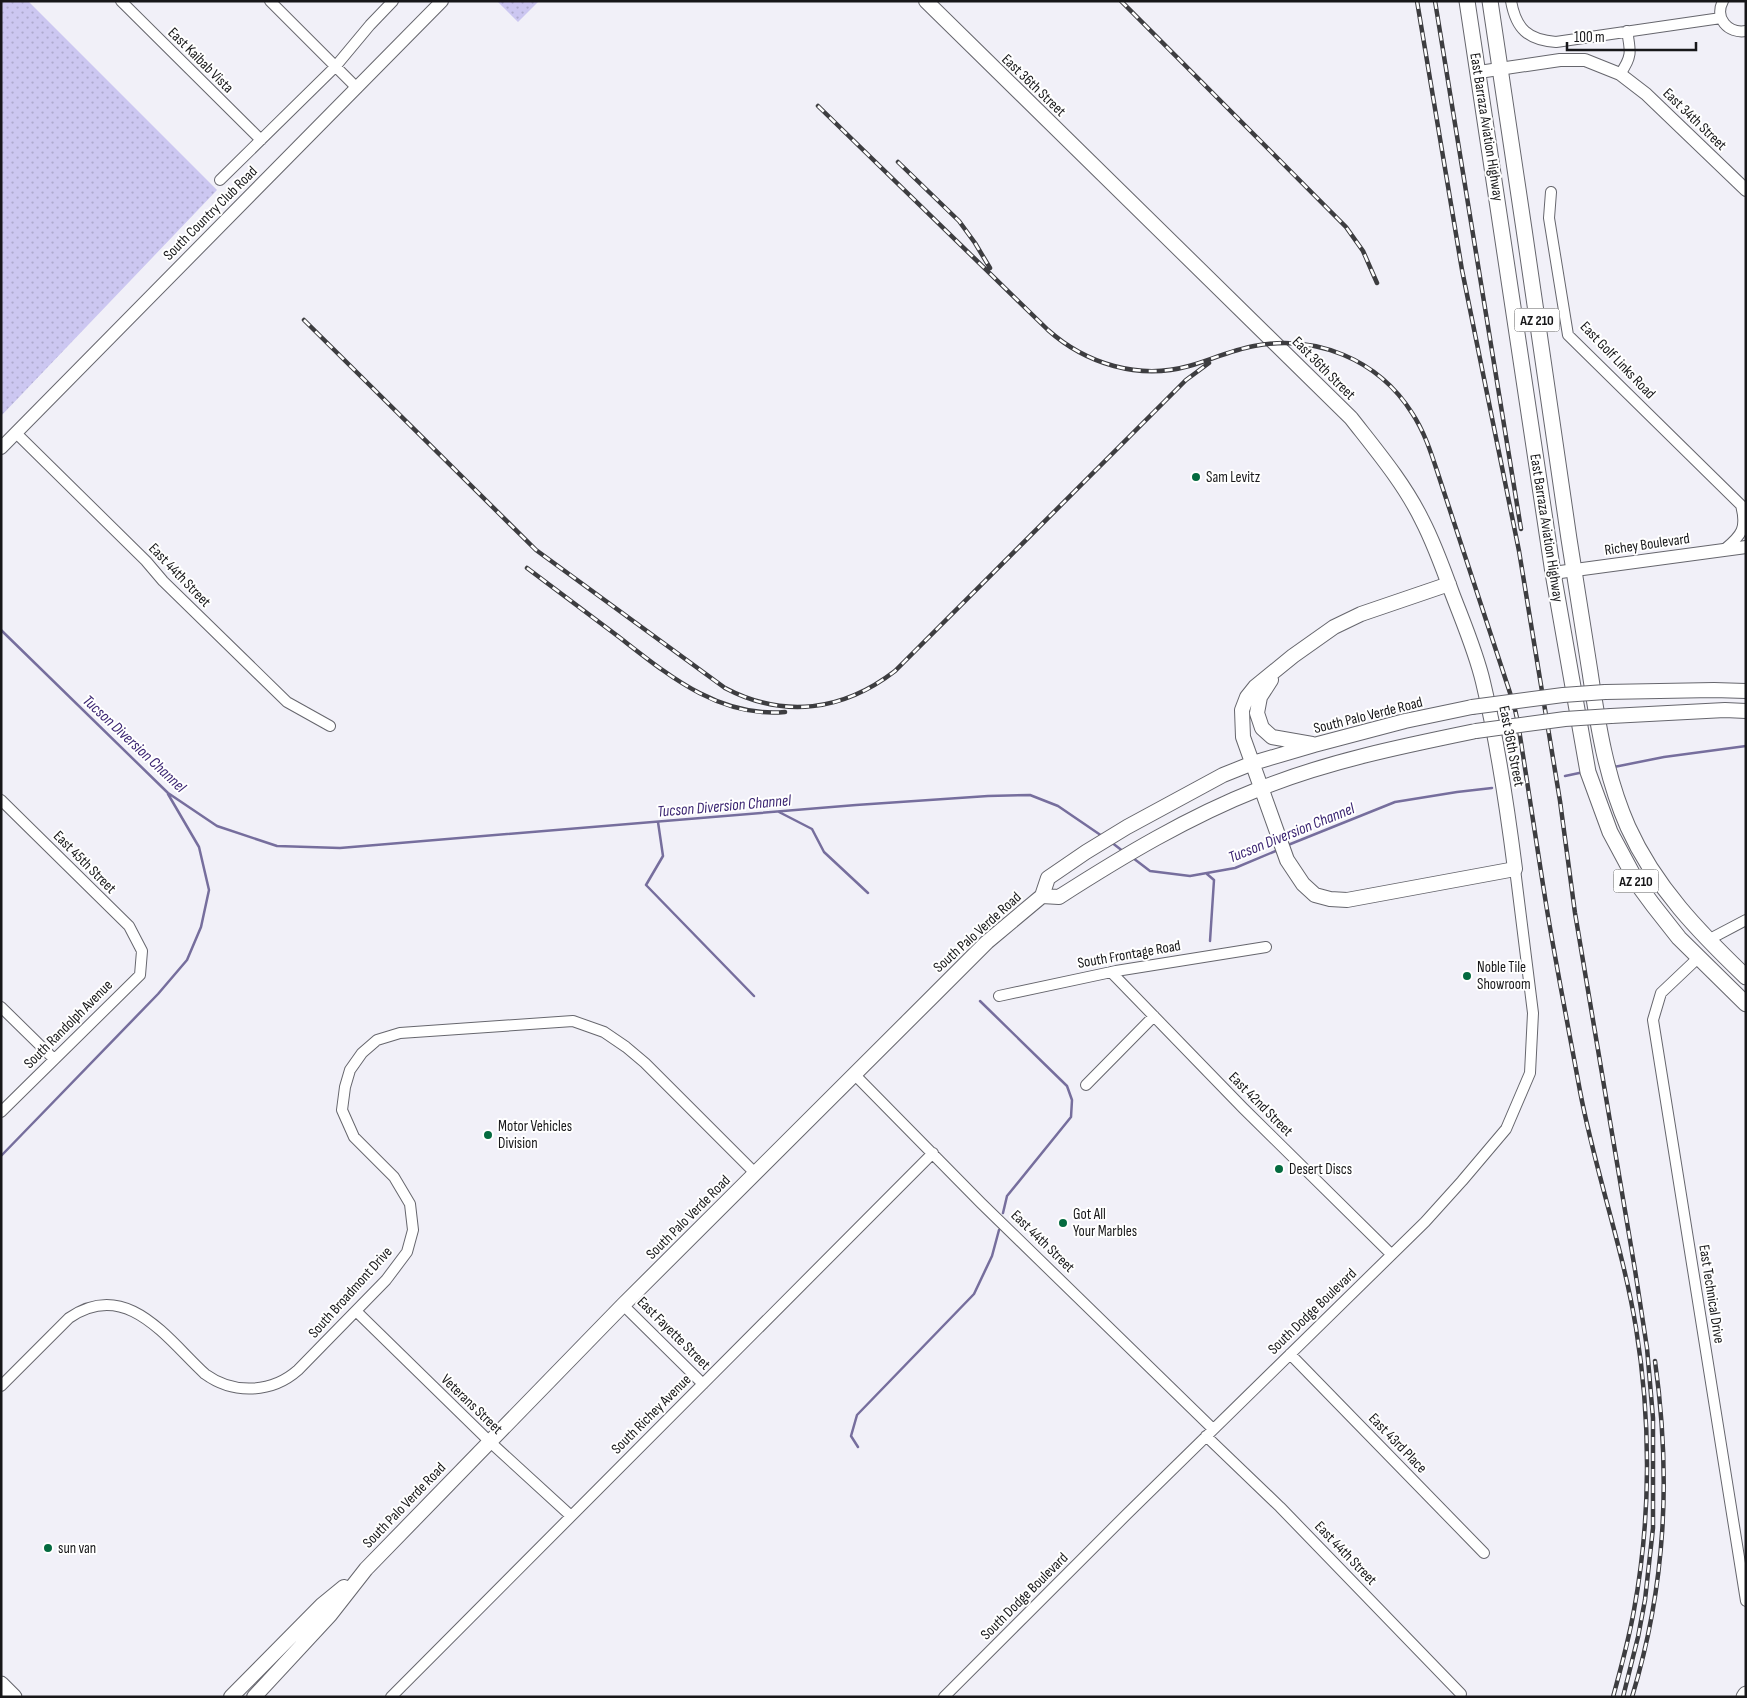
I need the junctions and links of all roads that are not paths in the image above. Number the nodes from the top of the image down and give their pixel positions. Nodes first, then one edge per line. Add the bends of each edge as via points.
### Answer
1 (121, 1) edge
2 (270, 1) edge
3 (393, 1) edge
4 (442, 1) edge
5 (926, 1) edge
6 (1467, 1) edge
7 (1490, 1) edge
8 (1511, 1) edge
9 (1723, 1) edge
10 (1721, 18) junction
11 (1627, 31) junction
12 (1746, 31) edge
13 (335, 68) junction
14 (1501, 69) junction
15 (1479, 72) junction
16 (1620, 74) junction
17 (357, 88) junction
18 (261, 140) junction
19 (220, 180) dead end
20 (1746, 190) edge
21 (1552, 192) dead end
22 (16, 433) junction
23 (1, 448) edge
24 (1743, 507) edge
25 (1746, 546) edge
26 (1725, 550) junction
27 (1574, 570) junction
28 (1553, 573) junction
29 (1448, 584) junction
30 (1274, 672) junction
31 (1746, 691) edge
32 (1746, 711) edge
33 (330, 726) dead end
34 (1314, 745) junction
35 (1253, 763) junction
36 (1261, 788) junction
37 (1, 800) edge
38 (1600, 809) junction
39 (1515, 868) junction
40 (1042, 896) junction
41 (1746, 920) edge
42 (1708, 940) junction
43 (1266, 947) dead end
44 (142, 951) joint
45 (1699, 957) junction
46 (1111, 972) junction
47 (1746, 977) edge
48 (999, 996) dead end
49 (1746, 1004) edge
50 (1, 1007) edge
51 (1154, 1016) junction
52 (54, 1059) junction
53 (854, 1074) junction
54 (1086, 1085) dead end
55 (1, 1112) edge
56 (933, 1153) junction
57 (755, 1173) junction
58 (1391, 1254) junction
59 (624, 1305) junction
60 (356, 1311) junction
61 (1290, 1354) junction
62 (703, 1384) junction
63 (1, 1386) edge
64 (1210, 1433) junction
65 (489, 1441) junction
66 (571, 1516) junction
67 (1484, 1553) dead end
68 (366, 1568) junction
69 (1746, 1600) edge
70 (1, 1684) edge
71 (1462, 1694) dead end
72 (14, 1697) edge
73 (231, 1697) edge
74 (254, 1697) edge
75 (391, 1697) edge
76 (944, 1697) edge

1 - 18 street, East Kaibab Vista
2 - 13 street
3 - 13 street, South Country Club Road
4 - 17 street, South Country Club Road
5 - 29 main road, East 36th Street via 1351,418 1402,485 1422,518
6 - 15 main road, East Barraza Aviation Highway / AZ 210
7 - 14 main road, East Barraza Aviation Highway / AZ 210
8 - 11 street via 1513,15 1519,25 1526,33 1542,41 1556,42
9 - 10 street
10 - 11 street
10 - 12 street via 1730,29
11 - 16 street via 1631,51
13 - 17 street
13 - 18 street, South Country Club Road
14 - 15 street, East 34th Street
14 - 16 street, East 34th Street via 1560,60 1585,60
14 - 27 main road, East Barraza Aviation Highway / AZ 210
15 - 28 main road, East Barraza Aviation Highway / AZ 210
16 - 20 street, East 34th Street via 1646,94
17 - 22 street, South Country Club Road
18 - 19 street, South Country Club Road
21 - 24 street, East Golf Links Road via 1550,218 1568,335
22 - 23 street, South Country Club Road
22 - 33 street, East 44th Street via 287,702
24 - 26 street via 1746,518 1744,530
25 - 26 street, Richey Boulevard
26 - 27 street, Richey Boulevard
27 - 28 street, Richey Boulevard
27 - 42 main road, East Barraza Aviation Highway / AZ 210 via 1602,749 1612,786 1646,862 1672,901
28 - 38 main road, East Barraza Aviation Highway / AZ 210 via 1584,752
29 - 30 main road via 1348,620 1314,640
29 - 39 main road, East 36th Street via 1483,680 1502,775
30 - 34 main road via 1260,697 1257,713 1262,728 1272,737
30 - 35 main road via 1247,697 1242,710 1244,737
31 - 34 main road, South Palo Verde Road, bridge via 1563,695 1472,707
32 - 36 main road, South Palo Verde Road, bridge via 1565,719 1476,731 1394,748
34 - 35 main road, South Palo Verde Road
35 - 36 main road
35 - 40 main road, South Palo Verde Road via 1223,775 1086,852 1048,878
36 - 39 main road via 1287,860 1302,884 1316,895 1347,900
36 - 40 main road, South Palo Verde Road via 1155,838 1059,897
37 - 44 street, East 45th Street via 129,926
38 - 42 main road via 1628,862 1654,898 1685,934 1699,942
38 - 45 main road, East Barraza Aviation Highway / AZ 210 via 1639,886 1666,922
39 - 58 street, South Dodge Boulevard via 1533,1013 1530,1073 1506,1129 1452,1193
40 - 53 main road, South Palo Verde Road via 987,942
41 - 42 street
42 - 47 main road, AZ 210
43 - 46 street, South Frontage Road
44 - 52 street, South Randolph Avenue via 140,975
45 - 49 main road, East Barraza Aviation Highway / AZ 210
45 - 69 street, East Technical Drive via 1661,993 1653,1020
46 - 48 street, South Frontage Road
46 - 51 street, East 42nd Street
50 - 52 street
51 - 54 street
51 - 58 street, East 42nd Street
52 - 55 street, South Randolph Avenue
53 - 56 street, East 44th Street
53 - 57 main road, South Palo Verde Road
56 - 62 street, South Richey Avenue
56 - 64 street, East 44th Street
57 - 59 main road, South Palo Verde Road
57 - 60 street, South Broadmont Drive via 626,1047 604,1032 573,1021 400,1033 377,1040 350,1070 342,1110 354,1137 394,1177 410,1204 413,1230 407,1252
58 - 61 street, South Dodge Boulevard
59 - 62 street, East Fayette Street
59 - 65 main road, South Palo Verde Road
60 - 63 street, South Broadmont Drive via 291,1376 270,1386 250,1389 212,1380 140,1314 118,1306 99,1306 69,1318
60 - 65 street, Veterans Street
61 - 64 street, South Dodge Boulevard
61 - 67 street, East 43rd Place
62 - 66 street, South Richey Avenue
64 - 71 street, East 44th Street
64 - 76 street, South Dodge Boulevard
65 - 66 street, Veterans Street
65 - 68 main road, South Palo Verde Road
66 - 75 street, South Richey Avenue
68 - 73 main road, South Palo Verde Road via 322,1605
68 - 74 main road, South Palo Verde Road via 330,1615
70 - 72 main road

